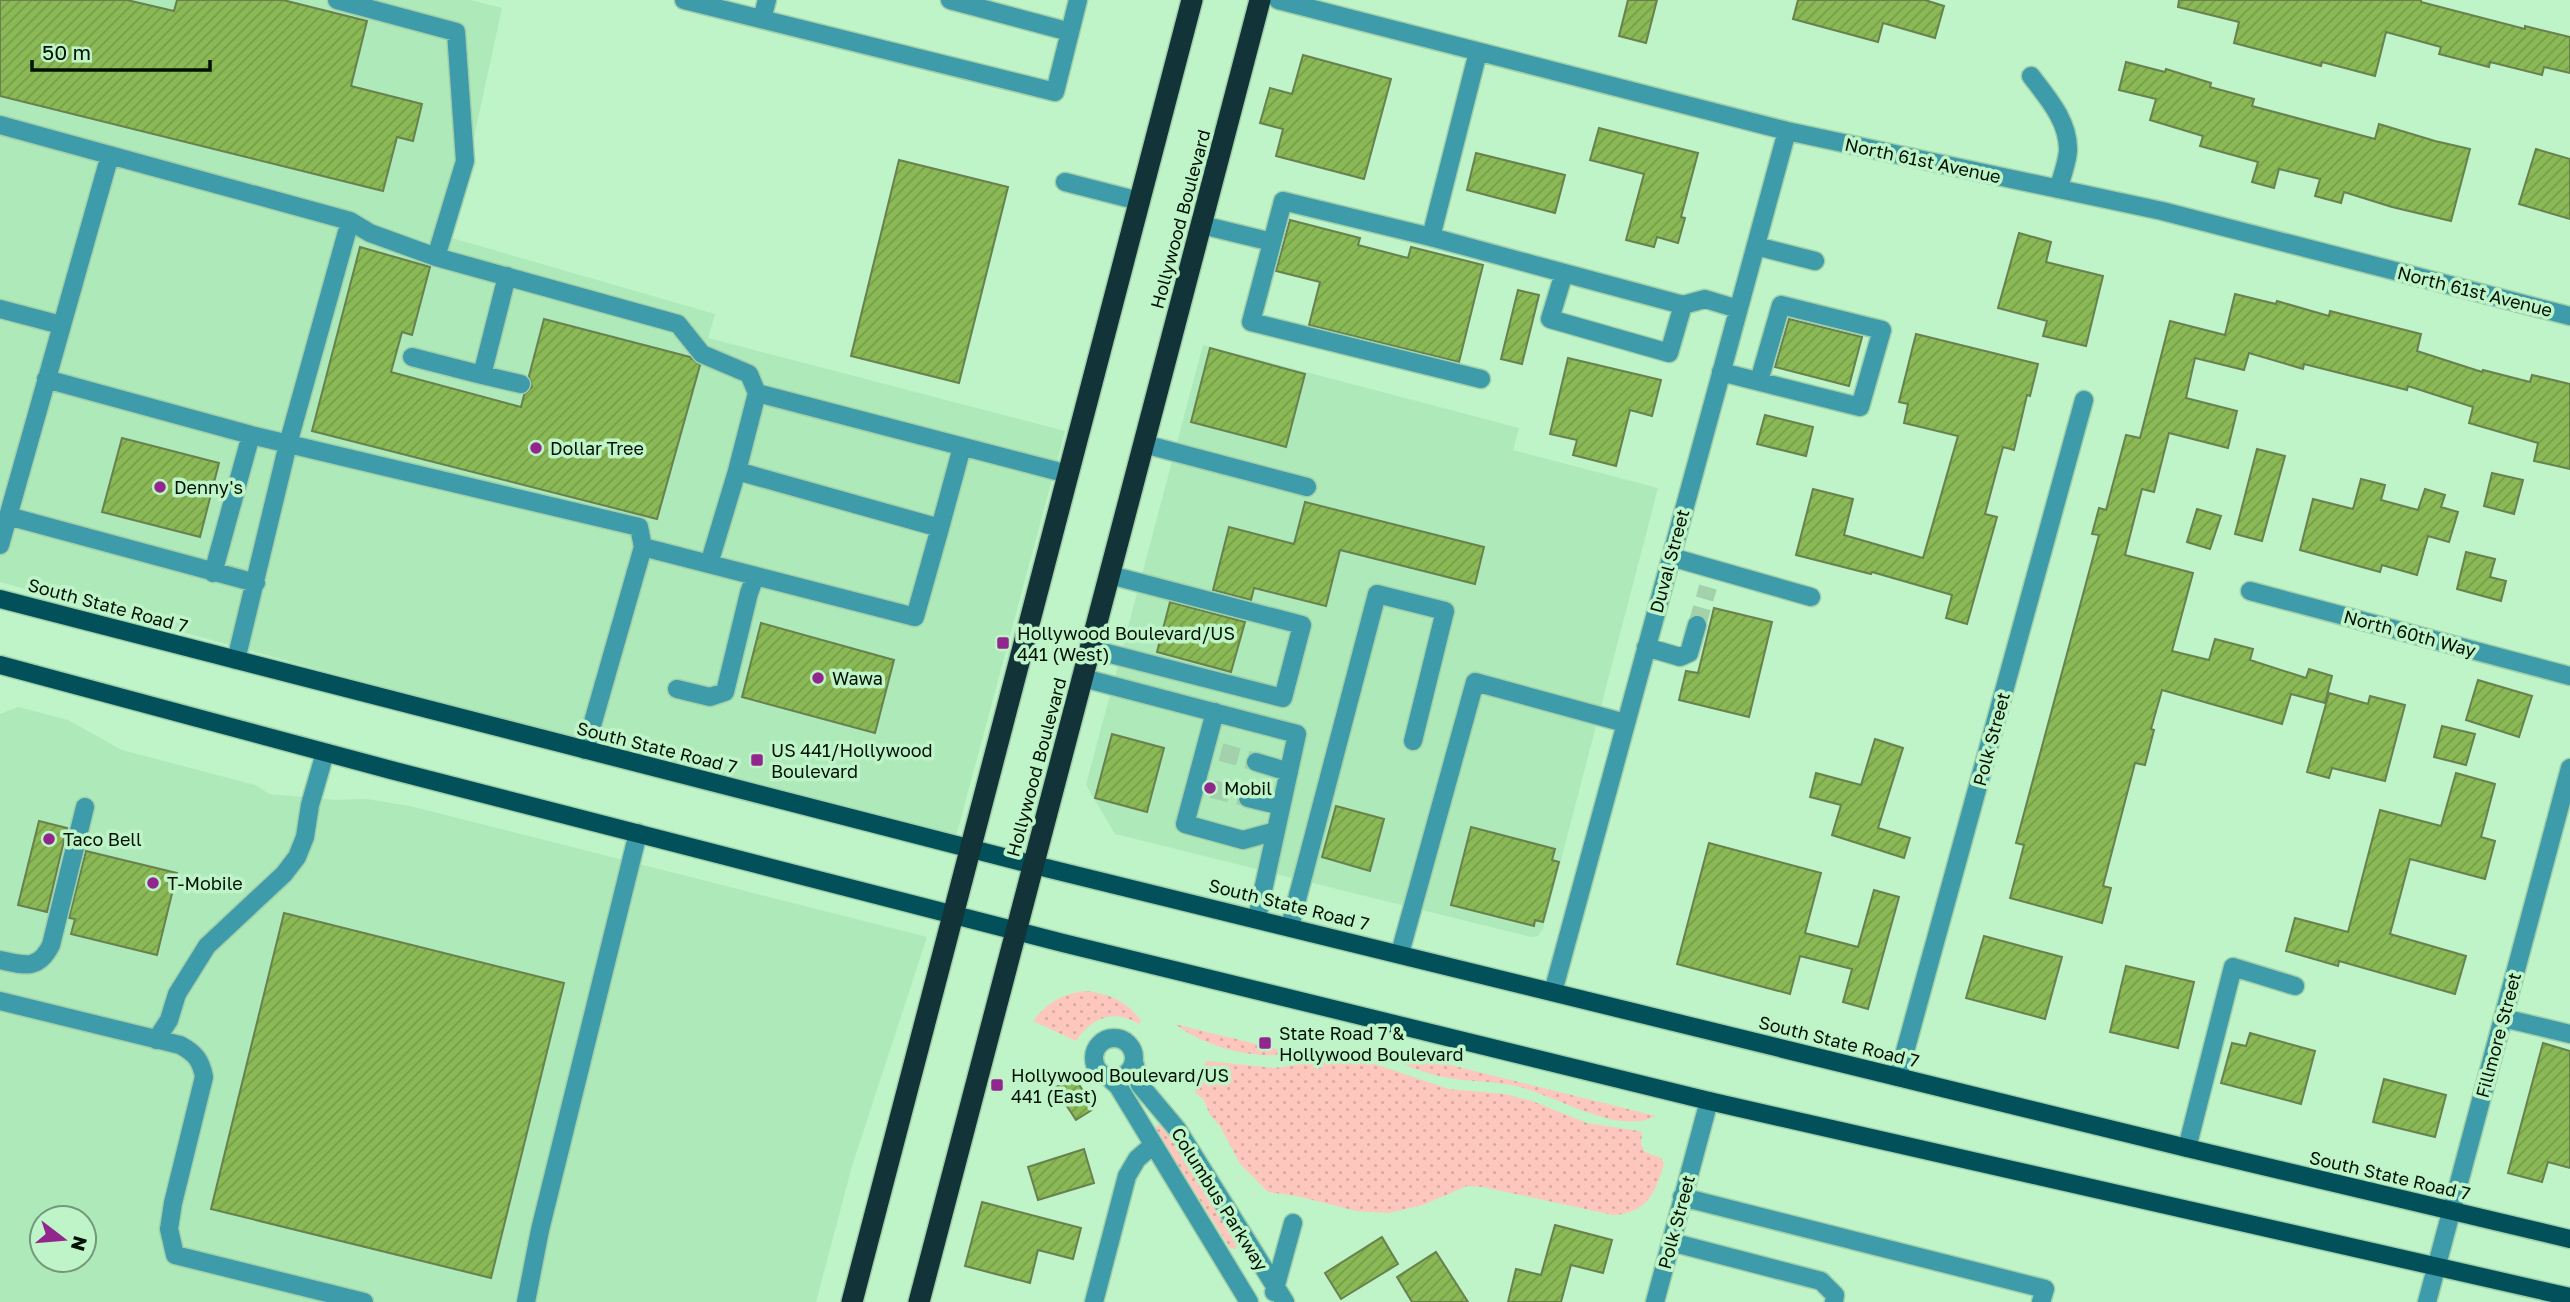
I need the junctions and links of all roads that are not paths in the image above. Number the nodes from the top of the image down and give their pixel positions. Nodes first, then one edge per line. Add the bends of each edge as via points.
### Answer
1 (337, 0) edge
2 (684, 0) edge
3 (767, 0) edge
4 (950, 0) edge
5 (1078, 0) edge
6 (1192, 0) edge
7 (1260, 0) edge
8 (1278, 0) edge
9 (762, 19) junction
10 (1070, 32) junction
11 (1478, 52) junction
12 (2031, 76) dead end
13 (0, 125) edge
14 (1787, 131) junction
15 (110, 155) junction
16 (1065, 182) dead end
17 (2058, 189) junction
18 (1139, 201) junction
19 (350, 221) junction
20 (1202, 225) junction
21 (1431, 237) junction
22 (1272, 242) junction
23 (1756, 246) junction
24 (436, 257) junction
25 (1815, 261) dead end
26 (1564, 273) junction
27 (507, 276) junction
28 (1683, 305) junction
29 (0, 309) edge
30 (1738, 309) junction
31 (2570, 316) edge
32 (61, 326) junction
33 (412, 357) dead end
34 (1721, 372) junction
35 (482, 375) junction
36 (46, 379) junction
37 (1481, 379) dead end
38 (1759, 381) junction
39 (522, 384) dead end
40 (757, 393) junction
41 (2084, 400) dead end
42 (251, 435) junction
43 (288, 444) junction
44 (1144, 444) junction
45 (962, 447) junction
46 (737, 471) junction
47 (1068, 474) junction
48 (1307, 487) dead end
49 (8, 516) junction
50 (940, 528) junction
51 (0, 545) edge
52 (643, 547) junction
53 (1671, 557) junction
54 (709, 564) junction
55 (1712, 569) junction
56 (213, 573) junction
57 (1110, 575) junction
58 (755, 577) junction
59 (256, 583) junction
60 (1708, 587) tunnel mouth
61 (2250, 591) dead end
62 (1811, 597) dead end
63 (0, 599) edge
64 (1697, 625) tunnel mouth
65 (1646, 647) junction
66 (1091, 649) junction
67 (236, 660) junction
68 (0, 666) edge
69 (2570, 676) edge
70 (1083, 678) junction
71 (677, 689) dead end
72 (1215, 712) junction
73 (1625, 723) junction
74 (1413, 741) dead end
75 (584, 750) junction
76 (325, 753) junction
77 (1256, 762) tunnel mouth
78 (2570, 768) edge
79 (1289, 772) junction
80 (1248, 798) tunnel mouth
81 (1282, 806) junction
82 (85, 807) dead end
83 (1276, 831) junction
84 (638, 833) junction
85 (971, 848) junction
86 (1034, 864) junction
87 (953, 915) junction
88 (1257, 918) junction
89 (1290, 926) junction
90 (1016, 931) junction
91 (1400, 953) junction
92 (0, 960) edge
93 (2295, 986) dead end
94 (1553, 992) junction
95 (0, 1001) edge
96 (2503, 1018) junction
97 (2570, 1034) edge
98 (156, 1040) junction
99 (1134, 1062) junction
100 (1898, 1077) junction
101 (1109, 1078) junction
102 (1709, 1101) junction
103 (1153, 1145) junction
104 (2187, 1148) junction
105 (1682, 1198) junction
106 (2450, 1212) junction
107 (1293, 1223) dead end
108 (2570, 1239) edge
109 (1671, 1242) junction
110 (2437, 1266) junction
111 (2043, 1296) edge
112 (1277, 1297) edge
113 (2570, 1297) edge
114 (1661, 1301) edge
115 (364, 1302) edge
116 (526, 1302) edge
117 (852, 1302) edge
118 (919, 1302) edge
119 (1094, 1302) edge
120 (1249, 1302) edge
121 (1833, 1302) edge
122 (2427, 1302) edge

1 - 24 street via 456,32 465,161
2 - 9 street
3 - 9 street
4 - 10 street
5 - 10 street
6 - 18 highway
7 - 20 highway, Hollywood Boulevard
8 - 11 street, North 61st Avenue
9 - 10 street via 1055,92
11 - 14 street, North 61st Avenue
11 - 21 street
12 - 17 street via 2053,104 2067,133 2068,152
13 - 15 street
14 - 17 street, North 61st Avenue
14 - 23 street, Duval Street
15 - 19 street
15 - 32 street
16 - 18 street
17 - 31 street, North 61st Avenue via 2162,211
18 - 47 highway
19 - 24 street
19 - 43 street
20 - 22 street
20 - 44 highway, Hollywood Boulevard
21 - 22 street via 1283,201
21 - 26 street
22 - 37 street via 1251,322
23 - 25 street
23 - 30 street, Duval Street
24 - 27 street
26 - 28 street
26 - 28 street via 1550,319 1669,353
27 - 35 street
27 - 40 street via 678,324 702,354 749,374
28 - 30 street via 1705,299
29 - 32 street
30 - 34 street, Duval Street
32 - 36 street
33 - 35 street
34 - 38 street
34 - 53 street, Duval Street
35 - 39 street
36 - 42 street
36 - 49 street
38 - 38 street via 1860,407 1882,330 1781,305
40 - 45 street
40 - 46 street
41 - 100 street, Polk Street
42 - 43 street
42 - 56 street
43 - 52 street via 639,527
43 - 59 street
44 - 48 street
44 - 57 highway, Hollywood Boulevard
45 - 47 street
45 - 50 street
46 - 50 street
46 - 54 street
47 - 85 highway
49 - 51 street
49 - 56 street
50 - 58 street via 915,617
52 - 54 street
52 - 75 street
53 - 55 street
53 - 65 street, Duval Street
54 - 58 street
55 - 60 street
55 - 62 street
56 - 59 street
57 - 66 highway, Hollywood Boulevard
57 - 66 street via 1302,625 1283,698
58 - 71 street via 725,692 710,697
59 - 67 street
61 - 69 street, North 60th Way
63 - 67 main road, South State Road 7
64 - 65 street via 1689,653 1680,657
65 - 73 street, Duval Street
66 - 70 highway, Hollywood Boulevard
67 - 75 main road, South State Road 7
68 - 76 main road
70 - 72 street
70 - 86 highway, Hollywood Boulevard
72 - 79 street via 1297,734
72 - 83 street via 1213,750 1204,787 1185,824 1243,840
73 - 91 street via 1475,682
73 - 94 street, Duval Street
74 - 89 street via 1445,611 1377,594
75 - 85 main road, South State Road 7
76 - 84 main road
76 - 98 street via 297,857 207,947 177,994 169,1020
77 - 79 street
78 - 96 street, Fillmore Street
79 - 81 street
80 - 81 street
81 - 83 street
82 - 92 street via 45,957 24,965
83 - 88 street
84 - 87 main road
84 - 116 street
85 - 86 main road, South State Road 7
85 - 87 highway
86 - 88 main road, South State Road 7
86 - 90 highway, Hollywood Boulevard
87 - 90 main road
87 - 117 highway
88 - 89 main road, South State Road 7
89 - 91 main road, South State Road 7
90 - 102 main road
90 - 118 highway, Hollywood Boulevard
91 - 94 main road, South State Road 7
93 - 104 street via 2233,967
94 - 100 main road, South State Road 7
95 - 98 street
96 - 97 street
96 - 106 street, Fillmore Street
98 - 115 street via 193,1052 204,1077 173,1203 169,1229 175,1255
99 - 101 street via 1125,1075
99 - 101 street via 1126,1041 1103,1040 1094,1061
99 - 112 street, Columbus Parkway via 1140,1085 1177,1129
100 - 104 main road, South State Road 7
101 - 103 street, Columbus Parkway
102 - 105 street, Polk Street
102 - 110 main road
103 - 119 street via 1136,1159 1127,1176
103 - 120 street, Columbus Parkway
104 - 106 main road, South State Road 7
105 - 109 street, Polk Street
105 - 111 street
106 - 108 main road, South State Road 7
106 - 110 street, Fillmore Street
107 - 112 street
109 - 114 street, Polk Street
109 - 121 street via 1821,1281 1835,1295
110 - 113 main road
110 - 122 street, Fillmore Street

